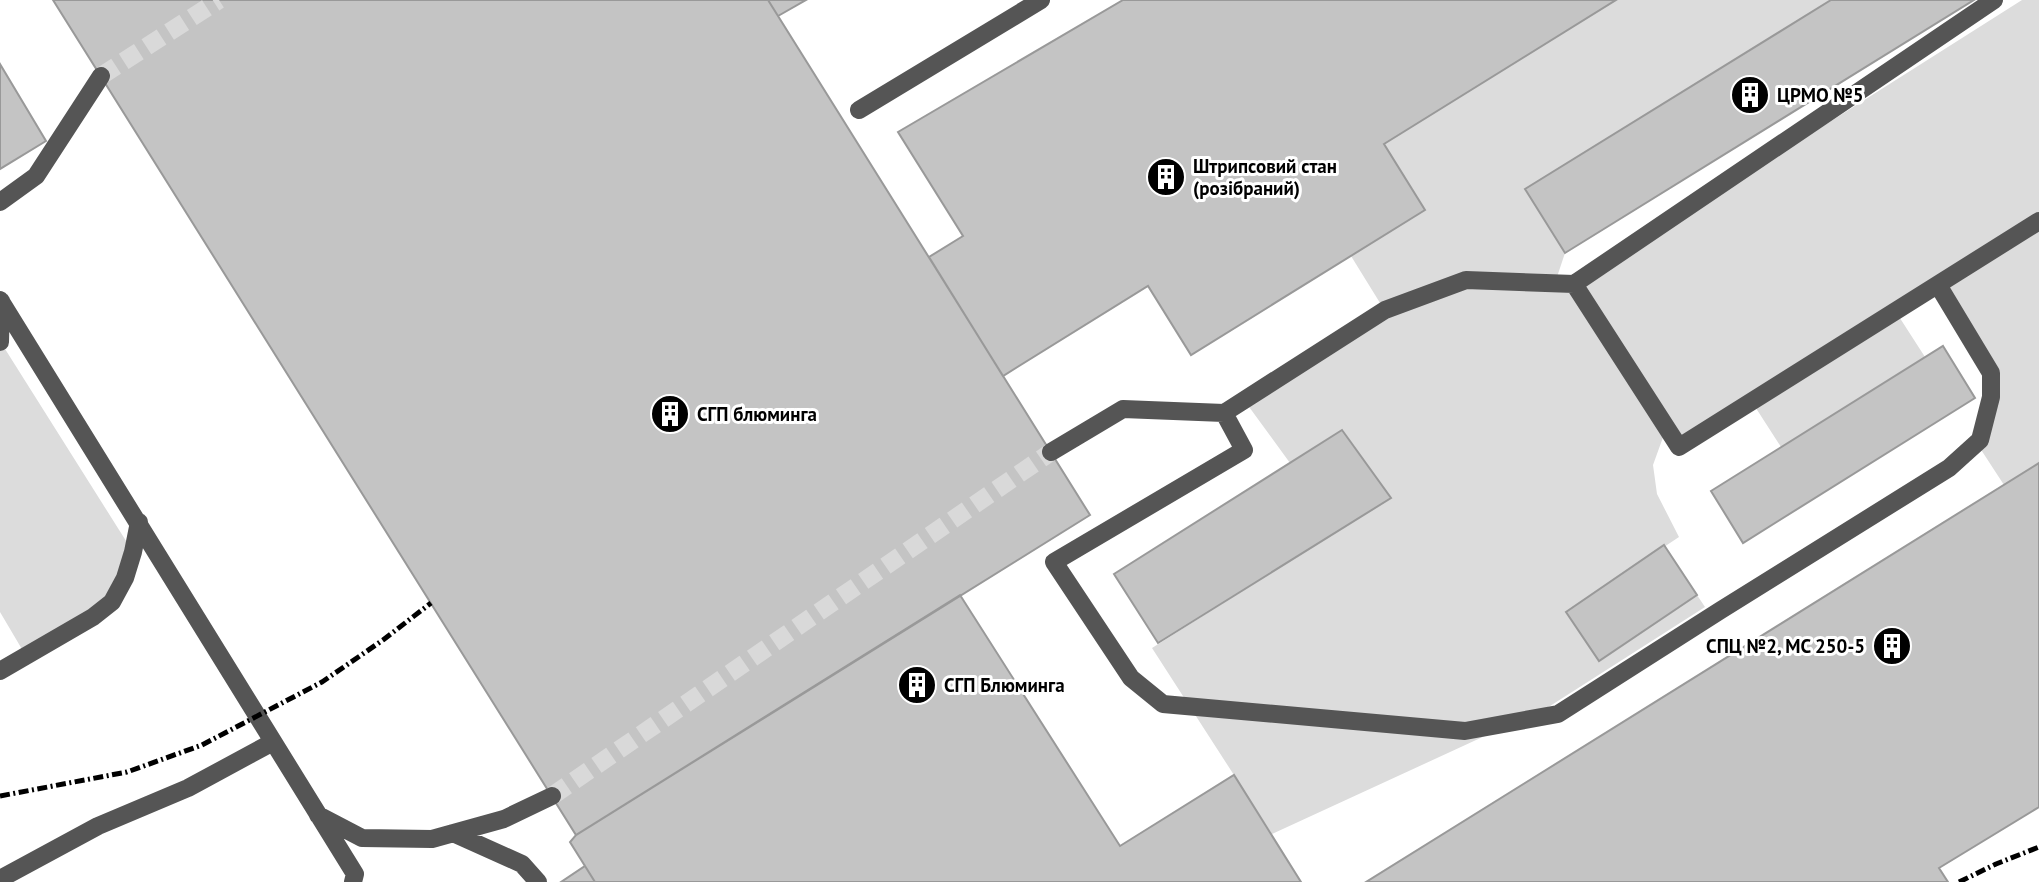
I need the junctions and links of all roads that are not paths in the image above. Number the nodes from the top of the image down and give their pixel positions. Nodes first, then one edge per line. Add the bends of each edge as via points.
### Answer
1 (1041, 0) edge
2 (1994, 0) edge
3 (101, 76) tunnel mouth
4 (859, 110) dead end
5 (0, 202) edge
6 (2039, 221) edge
7 (1574, 284) junction
8 (1938, 285) junction
9 (0, 300) edge
10 (0, 342) edge
11 (1224, 413) junction
12 (1051, 452) tunnel mouth
13 (139, 522) junction
14 (0, 671) edge
15 (274, 742) junction
16 (552, 796) tunnel mouth
17 (318, 815) junction
18 (453, 833) junction
19 (0, 879) edge
20 (353, 882) edge
21 (538, 882) edge

1 - 4 lane
2 - 7 lane
3 - 5 lane via 36,176
6 - 8 lane
7 - 8 lane via 1679,447
7 - 11 lane via 1466,280 1385,310
8 - 11 lane via 1991,373 1991,397 1980,440 1949,468 1558,714 1465,731 1163,704 1131,678 1054,562 1244,450
9 - 10 lane
9 - 13 lane
11 - 12 lane via 1123,409
13 - 14 lane via 125,578 112,602
13 - 15 lane
15 - 17 lane
15 - 19 lane via 188,788 98,826
16 - 18 lane via 504,819
17 - 18 lane via 362,838 432,839
17 - 20 lane via 355,874
18 - 21 lane via 522,864

